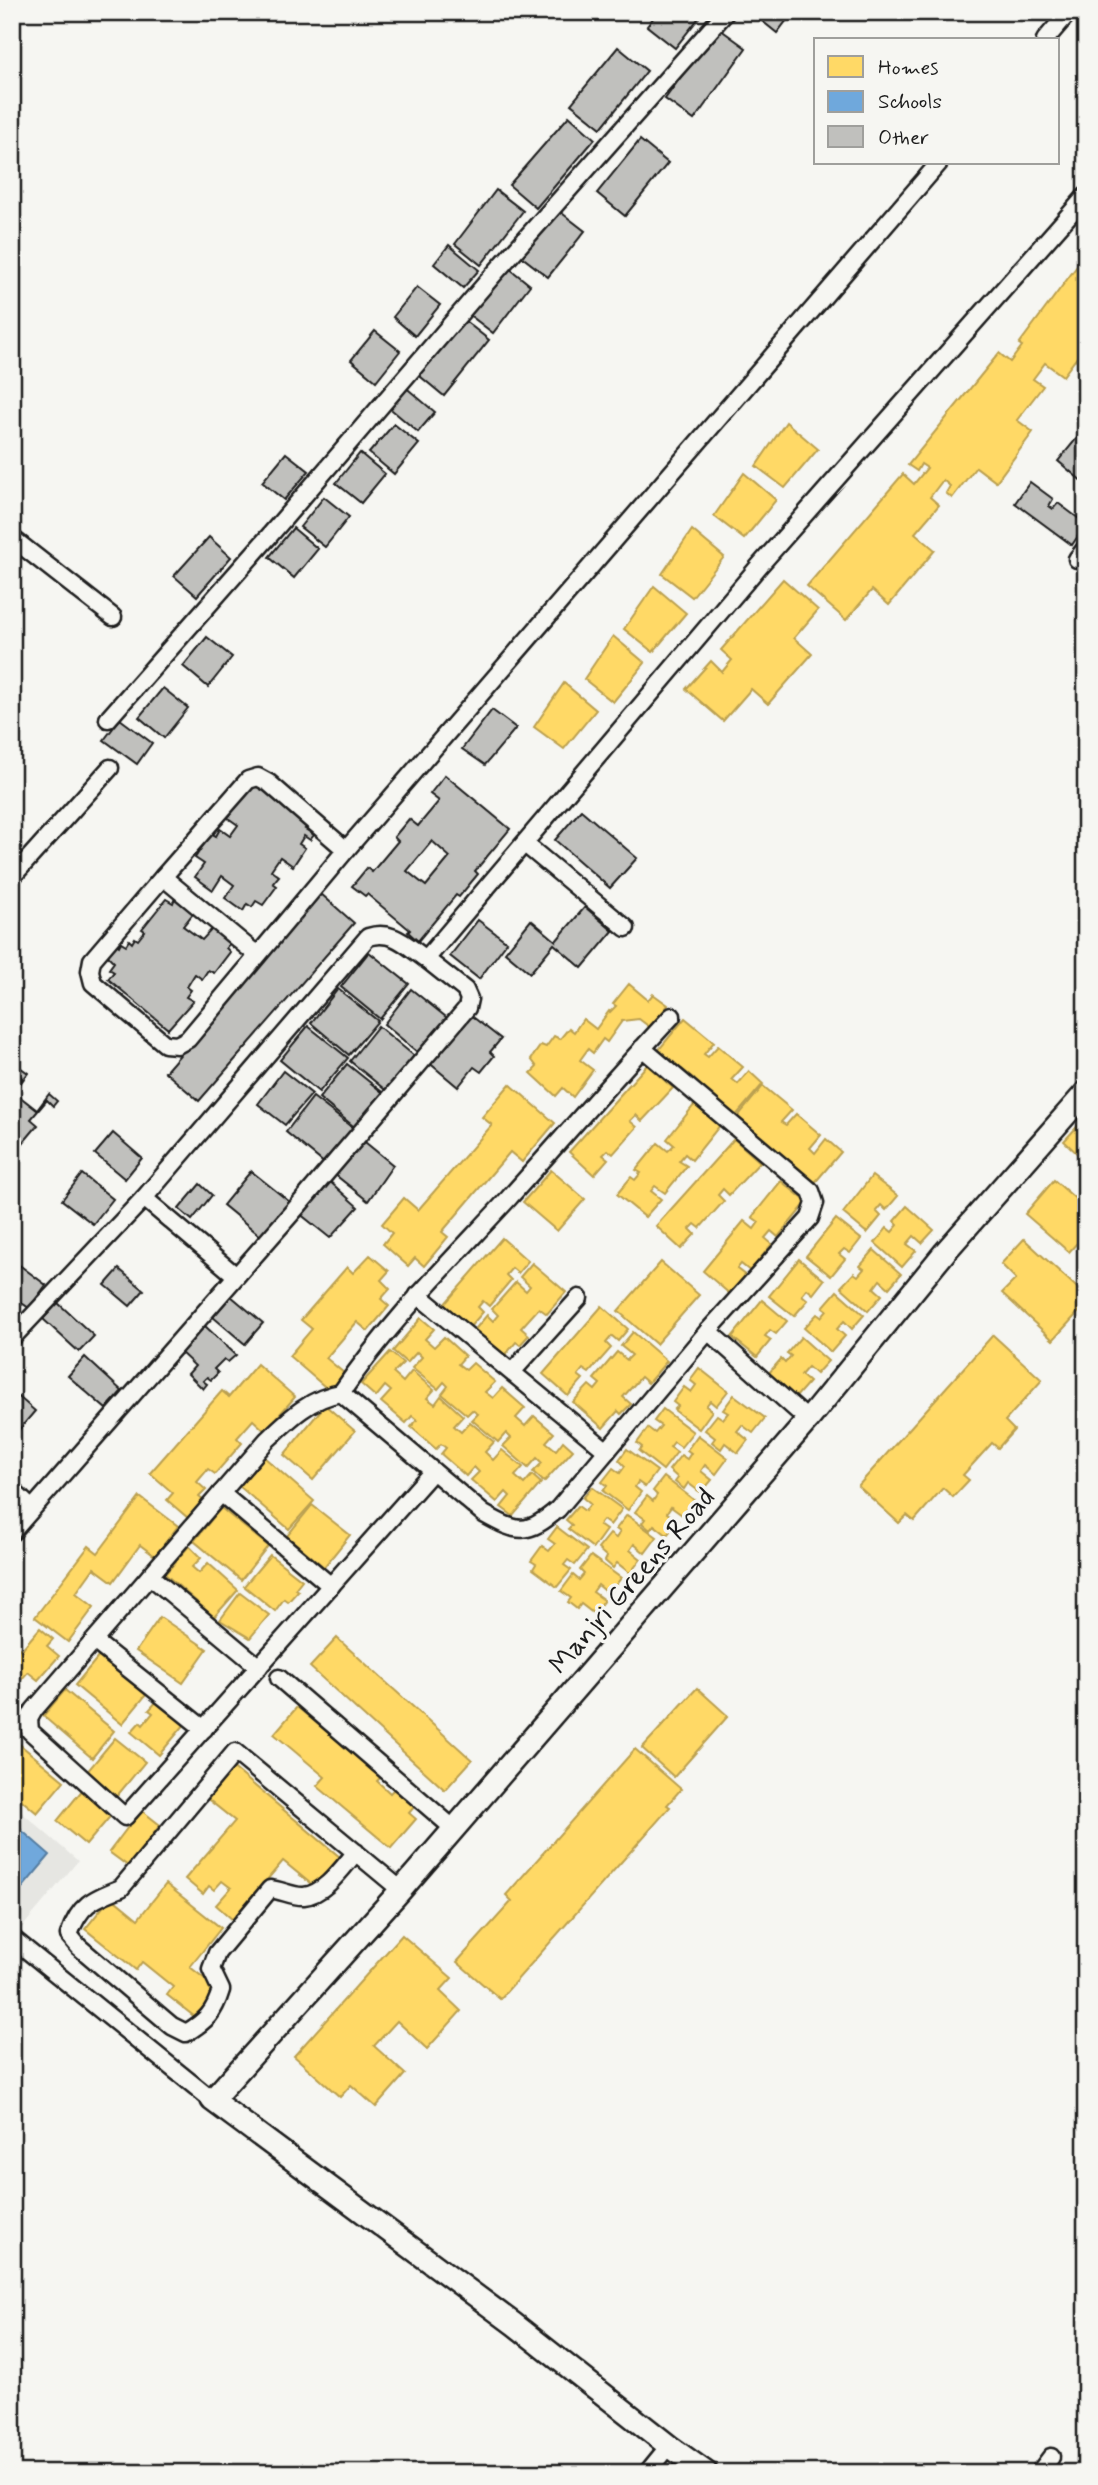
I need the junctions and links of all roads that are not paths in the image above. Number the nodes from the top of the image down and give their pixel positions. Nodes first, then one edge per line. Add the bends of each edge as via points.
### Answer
1 (726, 12) edge
2 (1069, 12) edge
3 (1047, 38) edge
4 (938, 164) edge
5 (1086, 196) edge
6 (12, 538) edge
7 (113, 617) dead end
8 (108, 719) dead end
9 (110, 768) dead end
10 (525, 844) junction
11 (346, 850) junction
12 (12, 877) edge
13 (163, 877) junction
14 (626, 928) dead end
15 (257, 956) junction
16 (426, 959) junction
17 (672, 1016) dead end
18 (642, 1048) junction
19 (1086, 1092) edge
20 (144, 1198) junction
21 (235, 1275) junction
22 (418, 1294) junction
23 (579, 1298) dead end
24 (708, 1331) junction
25 (12, 1338) edge
26 (512, 1373) junction
27 (341, 1393) junction
28 (808, 1420) junction
29 (607, 1451) junction
30 (433, 1471) junction
31 (12, 1490) edge
32 (221, 1493) junction
33 (32, 1508) junction
34 (12, 1532) edge
35 (150, 1576) junction
36 (331, 1586) junction
37 (94, 1641) junction
38 (259, 1667) junction
39 (279, 1678) dead end
40 (204, 1729) junction
41 (453, 1828) junction
42 (356, 1852) junction
43 (401, 1890) junction
44 (12, 1938) edge
45 (212, 2100) junction
46 (669, 2446) junction
47 (1051, 2457) dead end
48 (647, 2473) edge
49 (708, 2473) edge
50 (1040, 2473) edge

1 - 8 street
2 - 3 street
4 - 11 street
5 - 10 street via 760,565
6 - 7 street
9 - 12 street
10 - 14 street
10 - 16 street
11 - 13 street via 258,778 248,780
11 - 15 street
13 - 15 street
13 - 15 street via 92,960 90,971 93,983 165,1044 177,1045 188,1039
16 - 20 street via 392,936 368,937
16 - 21 street via 464,990 467,1008
17 - 18 street
18 - 22 street
18 - 24 street via 811,1191 815,1203 810,1218
19 - 28 street, Manjri Greens Road via 945,1252
20 - 21 street
20 - 25 street
21 - 33 street
22 - 26 street
22 - 27 street
23 - 26 street
24 - 28 street
24 - 29 street
26 - 29 street
27 - 30 street
27 - 32 street via 324,1396 289,1419
28 - 41 street, Manjri Greens Road
29 - 30 street via 558,1508 540,1524 523,1530 484,1514
30 - 36 street
31 - 33 street
32 - 35 street
32 - 36 street
33 - 34 street
35 - 37 street
35 - 38 street
36 - 38 street
37 - 40 street
37 - 40 street via 34,1710 30,1731 125,1817
38 - 40 street
39 - 41 street
41 - 43 street, Manjri Greens Road
42 - 42 street via 236,1752 121,1888 93,1898 75,1916 69,1936 172,2026 186,2033 216,2008 221,1990 211,1969 217,1953 270,1889 302,1896 316,1892
42 - 43 street
43 - 45 street, Manjri Greens Road
44 - 45 street
45 - 46 street via 514,2324
46 - 48 street
46 - 49 street
47 - 50 street

